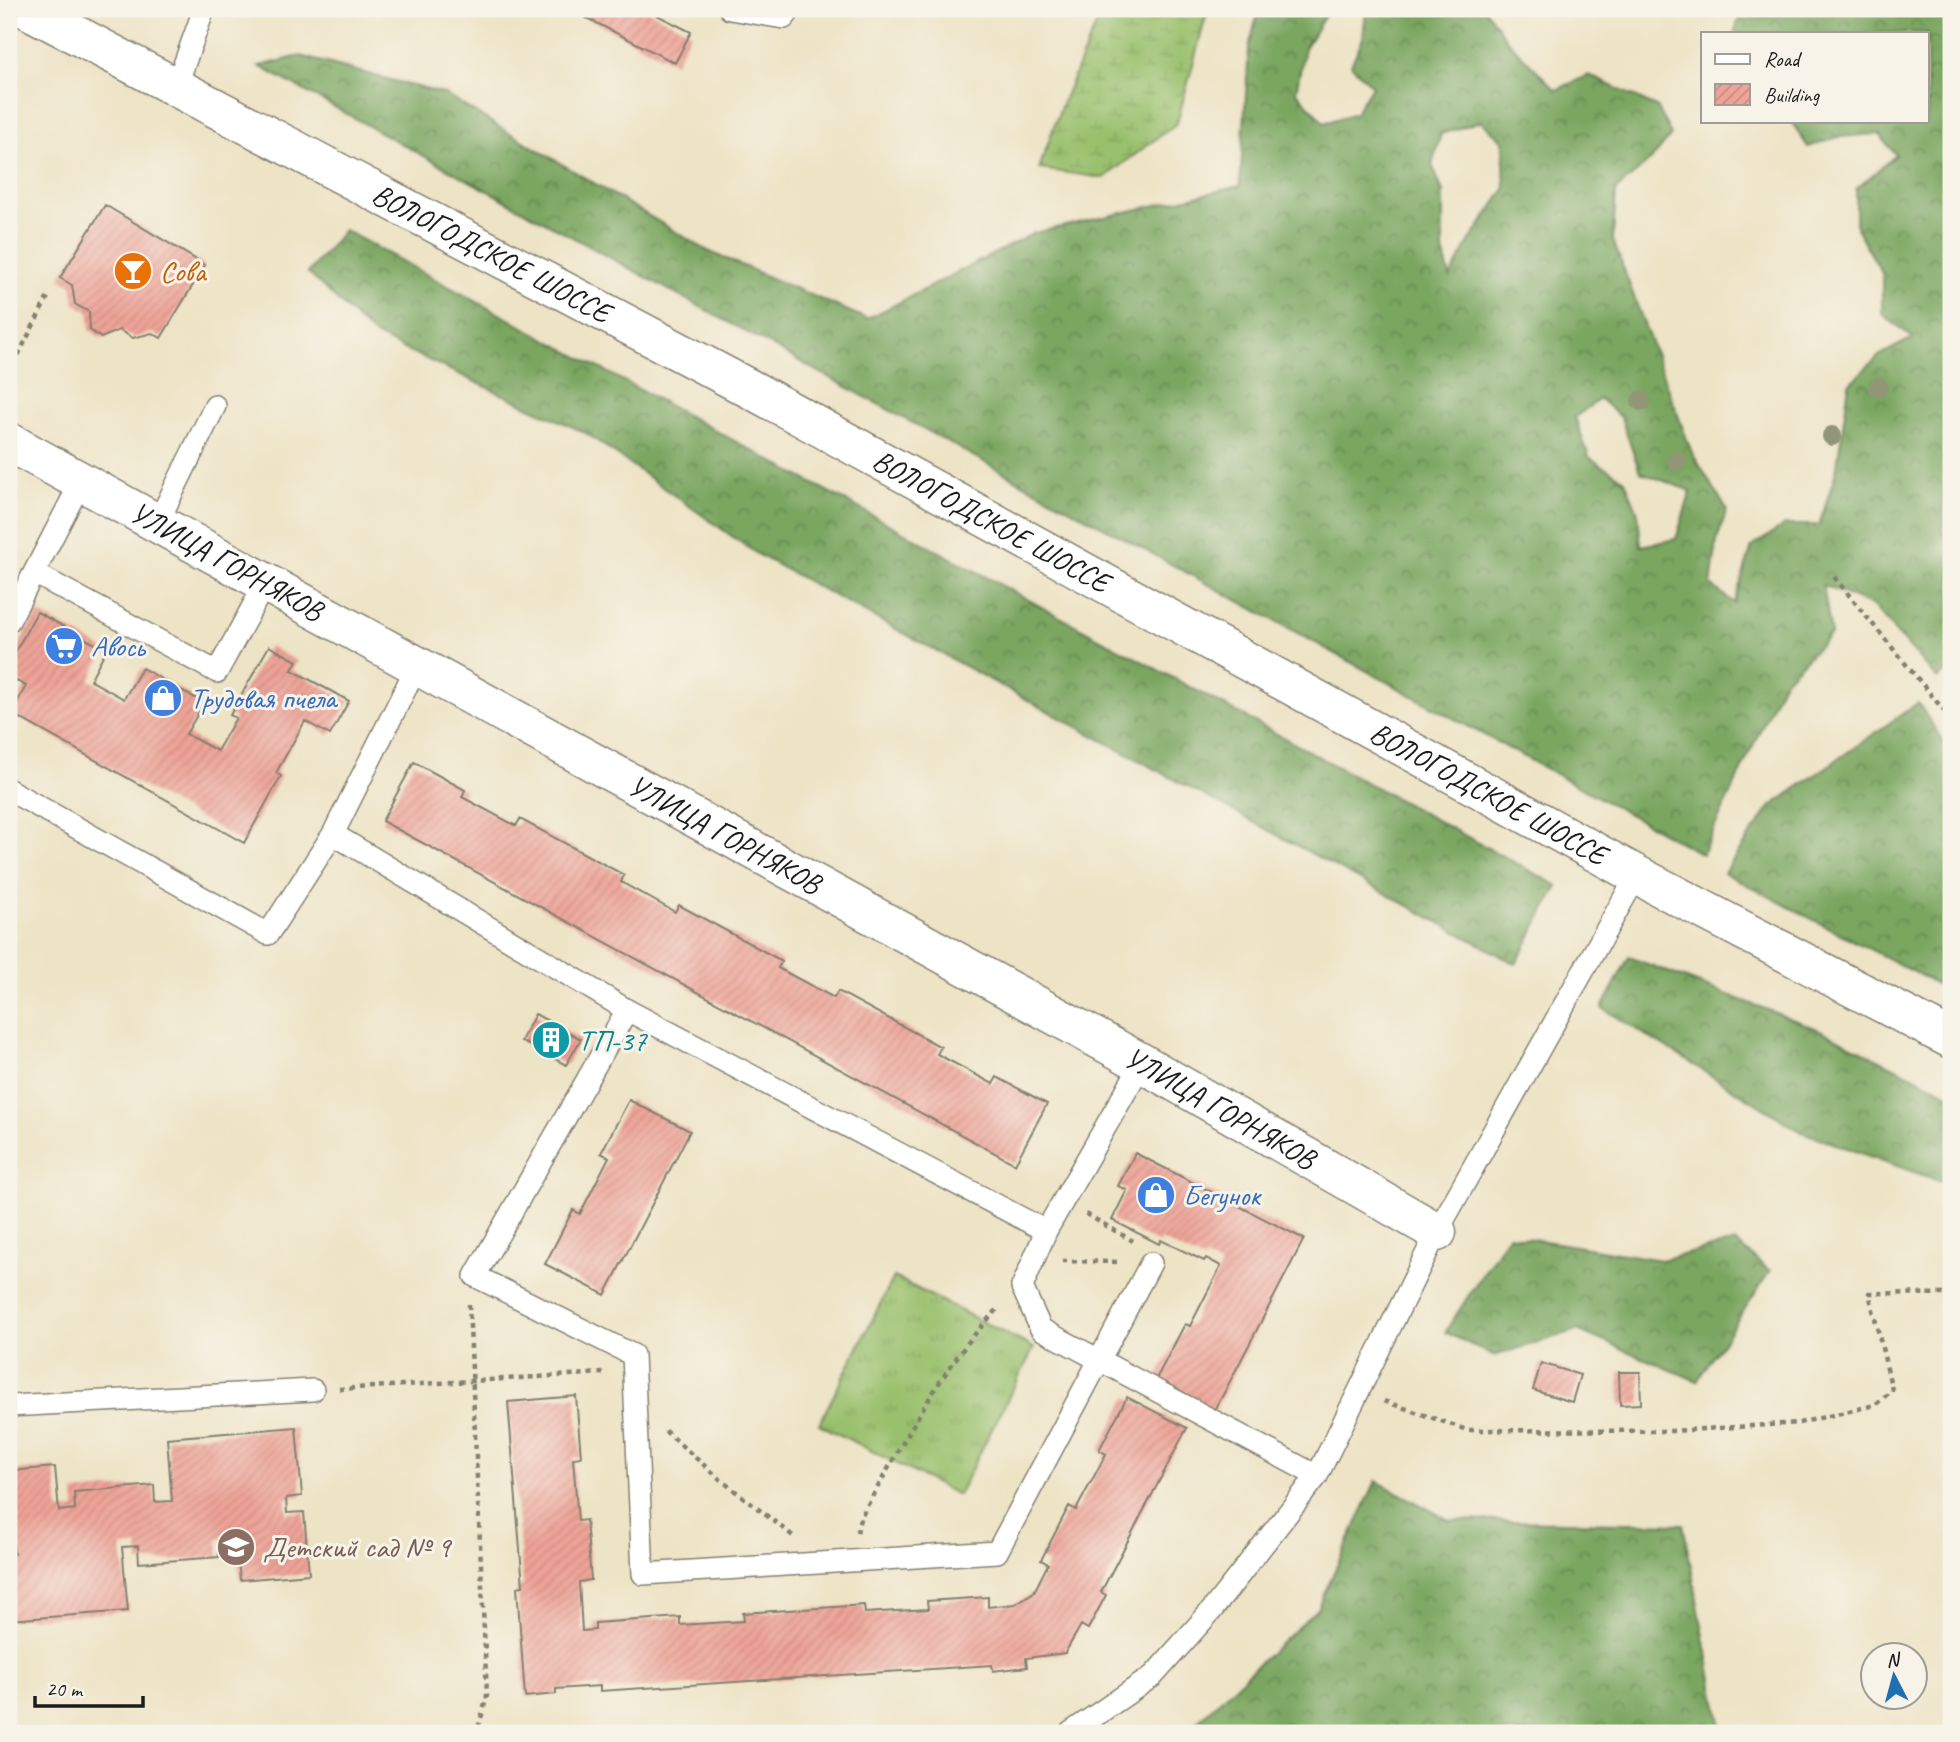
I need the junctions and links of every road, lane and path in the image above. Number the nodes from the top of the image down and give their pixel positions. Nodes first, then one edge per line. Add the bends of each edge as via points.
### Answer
1 (27, 9) edge
2 (204, 9) edge
3 (730, 9) edge
4 (791, 9) edge
5 (176, 87) junction
6 (50, 293) dead end
7 (9, 373) edge
8 (215, 406) dead end
9 (9, 442) edge
10 (82, 480) junction
11 (158, 522) junction
12 (34, 573) junction
13 (1834, 577) dead end
14 (266, 582) junction
15 (9, 621) edge
16 (417, 666) junction
17 (1951, 719) edge
18 (9, 790) edge
19 (333, 834) junction
20 (1637, 875) junction
21 (627, 1010) junction
22 (1951, 1039) edge
23 (1142, 1063) junction
24 (1064, 1201) junction
25 (1046, 1231) junction
26 (1437, 1232) junction
27 (1034, 1260) junction
28 (1151, 1263) junction
29 (475, 1276) junction
30 (1022, 1287) junction
31 (1951, 1294) edge
32 (1100, 1360) junction
33 (634, 1371) junction
34 (472, 1382) junction
35 (313, 1390) joint
36 (1359, 1393) junction
37 (635, 1405) junction
38 (9, 1406) edge
39 (1317, 1476) junction
40 (851, 1561) junction
41 (826, 1562) junction
42 (477, 1733) edge
43 (1070, 1733) edge

1 - 5 main road, ВОЛОГОДСКОЕ ШОССЕ
2 - 5 lane
3 - 4 lane via 784,18
5 - 20 main road, ВОЛОГОДСКОЕ ШОССЕ via 754,391
6 - 7 path
8 - 11 lane
9 - 10 main road, УЛИЦА ГОРНЯКОВ
10 - 11 main road, УЛИЦА ГОРНЯКОВ
10 - 12 lane
11 - 14 main road, УЛИЦА ГОРНЯКОВ
12 - 14 lane via 217,671
12 - 15 lane
13 - 17 path
14 - 16 main road, УЛИЦА ГОРНЯКОВ
16 - 19 lane
16 - 23 main road, УЛИЦА ГОРНЯКОВ
18 - 19 lane via 268,934
19 - 21 lane
20 - 22 main road, ВОЛОГОДСКОЕ ШОССЕ
20 - 26 lane
21 - 25 lane
21 - 29 lane
23 - 24 lane
23 - 26 main road, УЛИЦА ГОРНЯКОВ
24 - 25 lane
24 - 28 path via 1135,1242
25 - 27 lane
26 - 36 lane
27 - 28 path
27 - 30 lane
28 - 32 lane
29 - 33 lane via 633,1355
29 - 34 path via 468,1291
30 - 32 lane via 1041,1329
30 - 40 path via 980,1326 945,1374 860,1518
31 - 36 path via 1869,1293 1892,1390 1875,1405 1799,1423 1672,1430 1467,1430
32 - 39 lane
32 - 40 lane via 997,1552
33 - 34 path
33 - 37 lane
34 - 35 path
34 - 42 path via 487,1696
35 - 38 lane
36 - 39 lane
37 - 41 path
37 - 41 lane via 643,1574
39 - 43 lane via 1212,1610 1153,1676
40 - 41 lane

